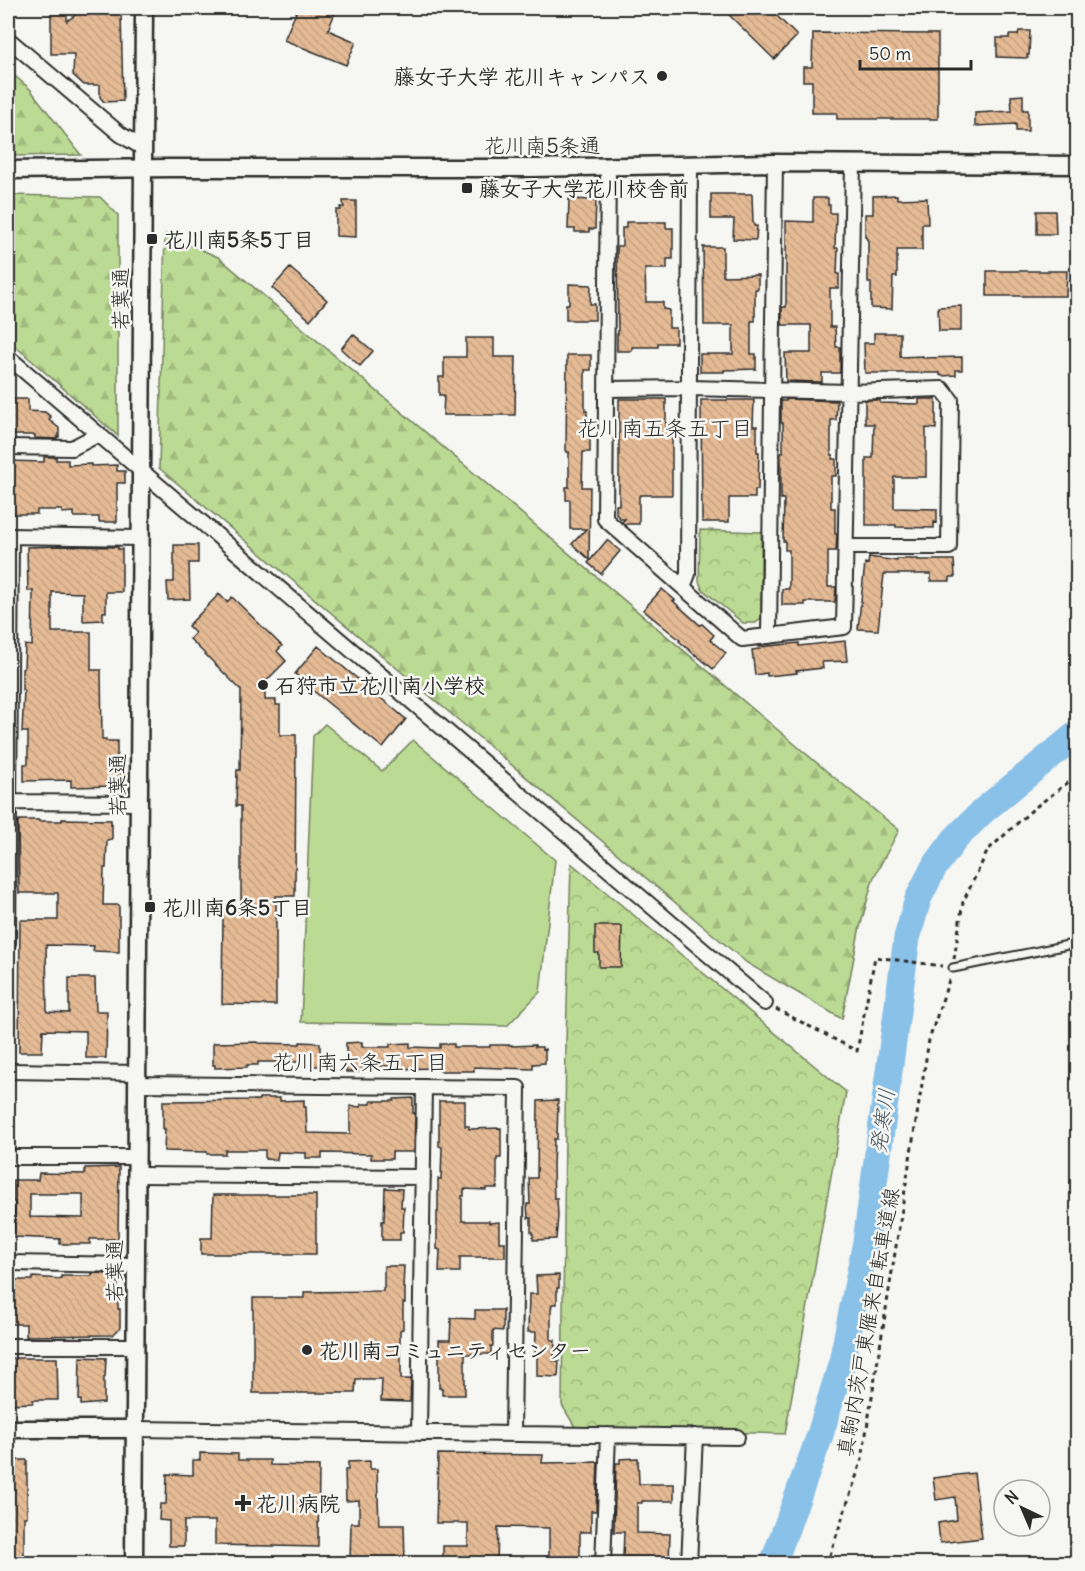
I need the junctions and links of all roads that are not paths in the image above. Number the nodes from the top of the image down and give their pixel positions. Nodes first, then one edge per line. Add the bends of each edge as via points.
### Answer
1 (144, 8) edge
2 (8, 39) edge
3 (143, 148) junction
4 (776, 163) junction
5 (853, 164) junction
6 (690, 165) junction
7 (1077, 165) edge
8 (608, 167) junction
9 (143, 168) junction
10 (8, 170) edge
11 (8, 357) edge
12 (689, 388) junction
13 (606, 389) junction
14 (772, 390) junction
15 (850, 392) junction
16 (99, 434) junction
17 (8, 447) edge
18 (141, 470) junction
19 (9, 536) edge
20 (141, 538) junction
21 (846, 547) junction
22 (682, 587) junction
23 (769, 636) junction
24 (9, 802) edge
25 (139, 803) junction
26 (8, 943) edge
27 (1077, 943) edge
28 (953, 968) road end
29 (765, 1003) road end
30 (8, 1071) edge
31 (138, 1078) junction
32 (424, 1087) junction
33 (8, 1157) edge
34 (137, 1157) junction
35 (137, 1175) junction
36 (423, 1178) junction
37 (8, 1263) edge
38 (136, 1265) junction
39 (8, 1346) edge
40 (135, 1346) junction
41 (8, 1429) edge
42 (135, 1429) junction
43 (420, 1433) junction
44 (513, 1434) junction
45 (608, 1435) junction
46 (695, 1436) junction
47 (737, 1437) dead end
48 (134, 1563) edge
49 (603, 1563) edge
50 (689, 1563) edge

1 - 3 street, 若葉通
2 - 3 street via 120,134
3 - 9 street, 若葉通
4 - 5 street, 花川南5条通
4 - 6 street, 花川南5条通
4 - 14 street
5 - 7 street, 花川南5条通
5 - 15 street
6 - 8 street, 花川南5条通
6 - 12 street
8 - 9 street, 花川南5条通
8 - 13 street
9 - 10 street, 花川南5条通
9 - 18 street, 若葉通
11 - 16 street
12 - 13 street
12 - 14 street
12 - 22 street via 688,574
13 - 22 street via 605,519
14 - 15 street
14 - 23 street
15 - 21 street
15 - 21 street via 942,389 951,400 949,548
16 - 17 street via 72,448
16 - 18 street
18 - 20 street, 若葉通
18 - 29 street
19 - 20 street
19 - 24 street
20 - 25 street, 若葉通
21 - 23 street via 844,627
22 - 23 street via 742,639
24 - 25 street
24 - 26 street
25 - 31 street, 若葉通
27 - 28 lane
30 - 31 street
31 - 32 street
31 - 34 street, 若葉通
32 - 36 street
32 - 44 street via 518,1088
33 - 34 street
34 - 35 street, 若葉通
35 - 36 street
35 - 38 street, 若葉通
36 - 43 street
37 - 38 street
38 - 40 street, 若葉通
39 - 40 street
40 - 42 street, 若葉通
41 - 42 street
42 - 43 street
42 - 48 street, 若葉通
43 - 44 street
44 - 45 street
45 - 46 street
45 - 49 street
46 - 47 street
46 - 50 street

